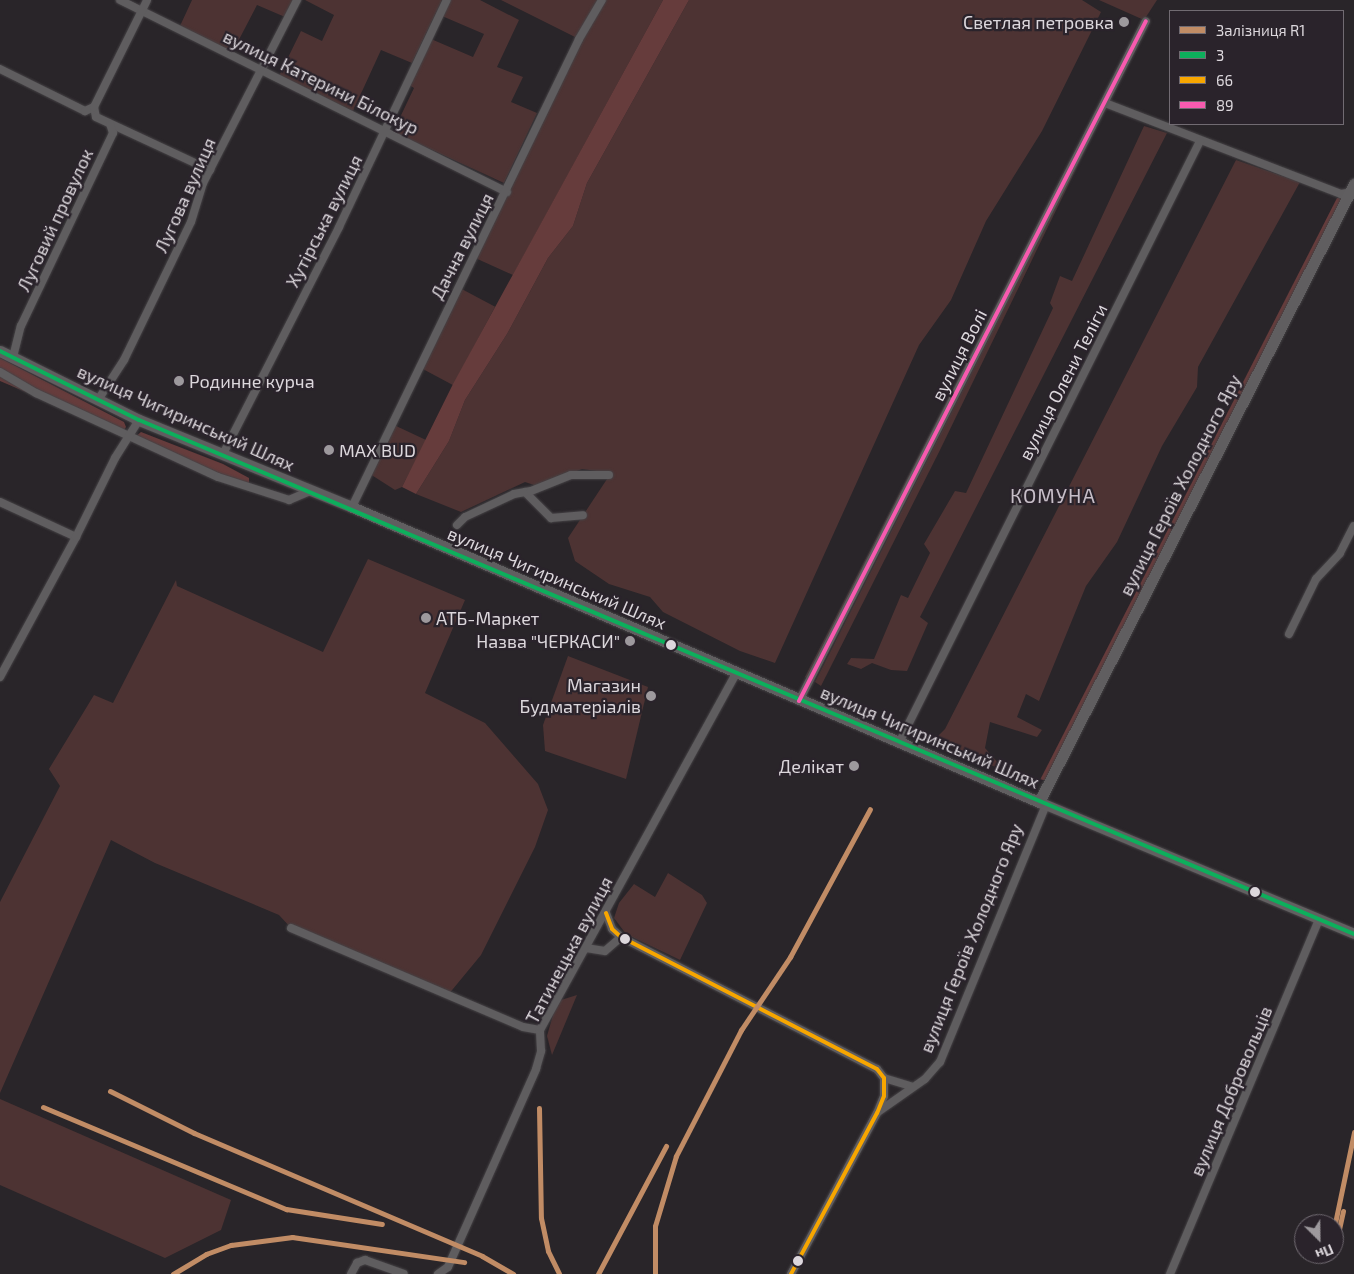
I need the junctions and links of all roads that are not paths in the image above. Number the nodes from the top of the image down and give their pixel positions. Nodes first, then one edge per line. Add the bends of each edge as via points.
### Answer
1 (120, 0) edge
2 (147, 0) edge
3 (297, 0) edge
4 (447, 0) edge
5 (602, 0) edge
6 (141, 11) junction
7 (1146, 22) dead end
8 (0, 69) edge
9 (264, 69) junction
10 (1105, 103) junction
11 (94, 108) junction
12 (110, 124) junction
13 (385, 131) junction
14 (1200, 141) junction
15 (210, 170) junction
16 (1353, 190) edge
17 (507, 192) junction
18 (0, 350) edge
19 (13, 357) junction
20 (0, 372) edge
21 (98, 400) junction
22 (139, 420) junction
23 (128, 436) junction
24 (223, 454) junction
25 (609, 475) dead end
26 (308, 492) junction
27 (525, 492) junction
28 (0, 502) edge
29 (352, 507) junction
30 (583, 515) dead end
31 (457, 525) dead end
32 (1354, 526) edge
33 (76, 537) junction
34 (1289, 634) dead end
35 (736, 674) junction
36 (0, 677) edge
37 (799, 701) junction
38 (898, 743) junction
39 (1042, 803) junction
40 (606, 913) junction
41 (1319, 920) junction
42 (291, 928) dead end
43 (1354, 934) edge
44 (621, 937) junction
45 (586, 948) junction
46 (540, 1030) junction
47 (884, 1078) junction
48 (912, 1087) junction
49 (877, 1113) junction
50 (351, 1274) edge
51 (404, 1274) edge
52 (438, 1274) edge
53 (791, 1274) edge
54 (1170, 1274) edge

1 - 6 street, вулиця Катерини Білокур
2 - 6 street
3 - 9 street, Лугова вулиця
4 - 13 street, Хутірська вулиця
5 - 17 street, Дачна вулиця via 579,39
6 - 9 street, вулиця Катерини Білокур
6 - 11 street
7 - 10 street, вулиця Волі
8 - 11 street via 85,110
9 - 13 street, вулиця Катерини Білокур
9 - 15 street, Лугова вулиця
10 - 14 street
10 - 37 street, вулиця Волі
11 - 12 street via 96,117
12 - 15 street
12 - 19 street, Луговий провулок via 113,133 21,326
13 - 17 street, вулиця Катерини Білокур
13 - 24 street, Хутірська вулиця
14 - 16 street via 1341,194
14 - 38 street, вулиця Олени Теліги
15 - 21 street, Лугова вулиця via 191,222 124,360
16 - 39 main road, вулиця Героїв Холодного Яру
17 - 29 street, Дачна вулиця via 418,366 394,425
18 - 19 main road, вулиця Чигиринський Шлях
19 - 21 main road, вулиця Чигиринський Шлях
20 - 23 street
21 - 22 main road, вулиця Чигиринський Шлях
22 - 23 street
22 - 24 main road, вулиця Чигиринський Шлях
23 - 26 street via 218,477 289,500
23 - 33 street
24 - 26 main road, вулиця Чигиринський Шлях
25 - 27 street via 571,474
26 - 29 main road, вулиця Чигиринський Шлях
27 - 30 street via 551,518
27 - 31 street via 465,517
28 - 33 street
29 - 35 main road, вулиця Чигиринський Шлях
32 - 34 street via 1340,553 1316,579
33 - 36 street
35 - 37 main road, вулиця Чигиринський Шлях
35 - 40 street, Татинецька вулиця
37 - 38 main road, вулиця Чигиринський Шлях
38 - 39 main road, вулиця Чигиринський Шлях
39 - 41 main road, вулиця Чигиринський Шлях
39 - 48 street, вулиця Героїв Холодного Яру via 942,1059 932,1072
40 - 44 street via 612,929
40 - 45 street, Татинецька вулиця
41 - 43 main road, вулиця Чигиринський Шлях
41 - 54 street, вулиця Добровольців
42 - 46 street via 523,1027
44 - 45 street via 605,951
44 - 47 street via 877,1069
45 - 46 street, Татинецька вулиця
46 - 52 street, Татинецька вулиця via 541,1051 536,1069 448,1267
47 - 48 street
47 - 49 street via 884,1096
48 - 49 street, вулиця Героїв Холодного Яру
49 - 53 street, вулиця Героїв Холодного Яру
50 - 51 street via 357,1263 365,1260

